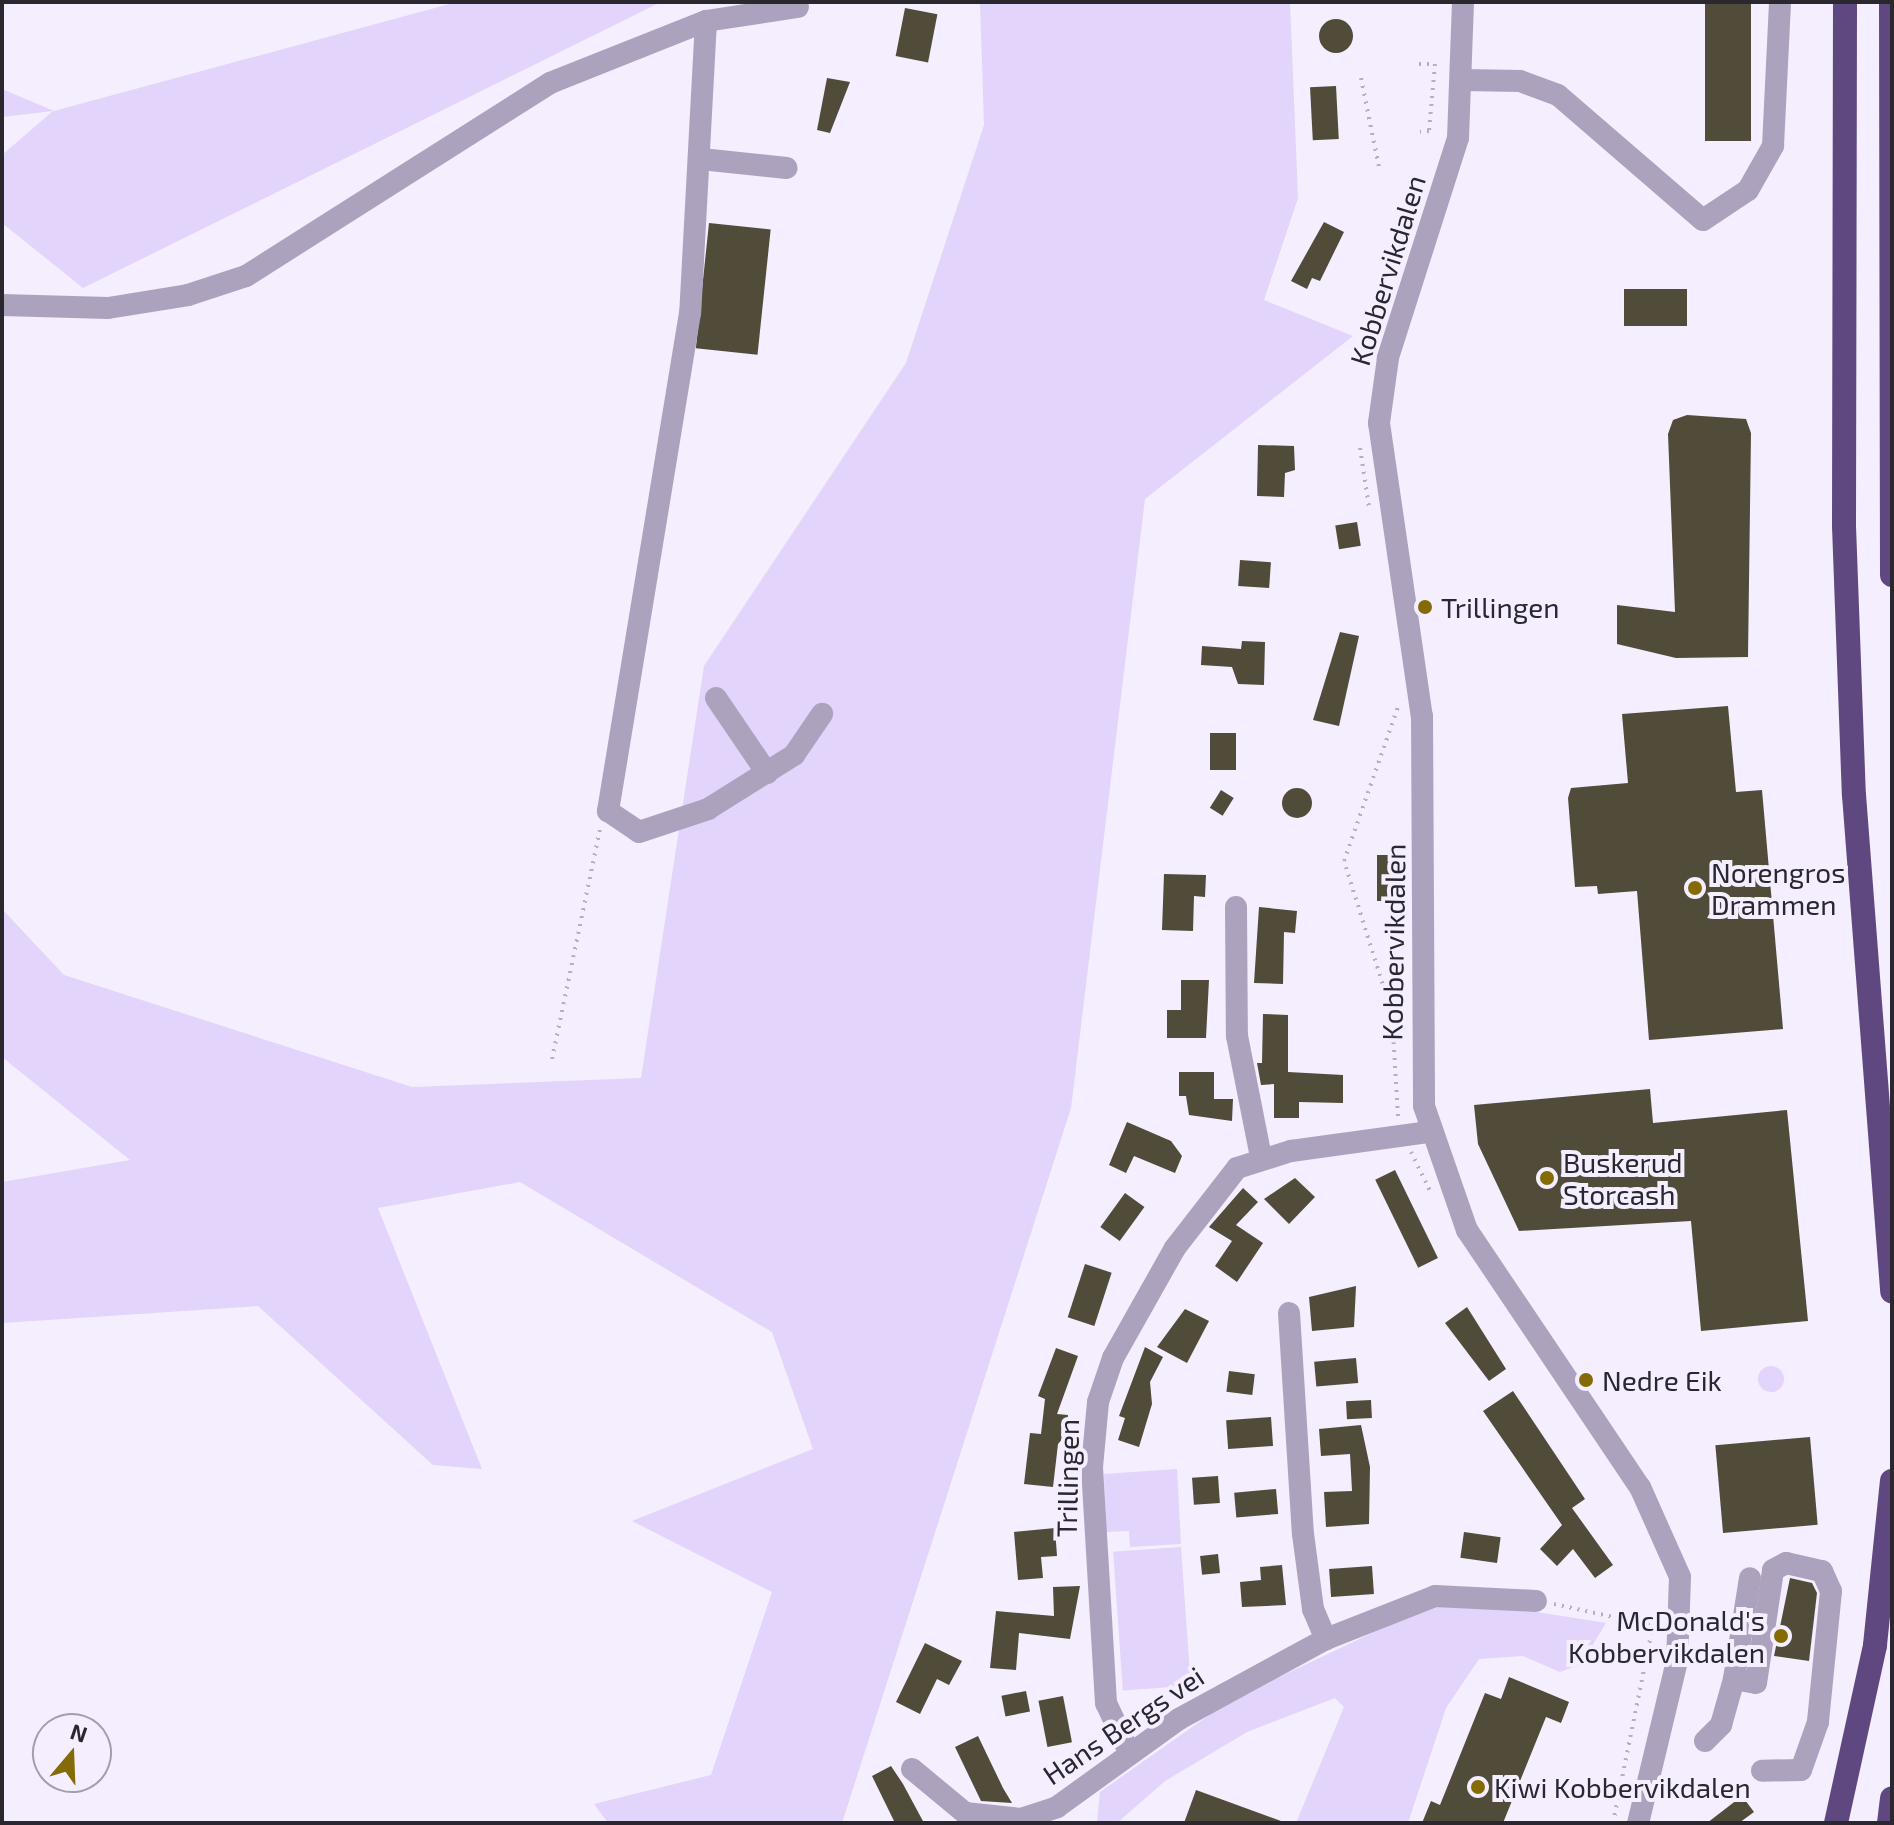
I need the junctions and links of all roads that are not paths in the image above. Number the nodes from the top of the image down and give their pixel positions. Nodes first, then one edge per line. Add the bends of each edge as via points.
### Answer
1 (1463, 2) edge
2 (1780, 2) edge
3 (1845, 2) edge
4 (1891, 2) edge
5 (798, 7) dead end
6 (706, 21) junction
7 (1464, 80) junction
8 (701, 159) junction
9 (787, 168) dead end
10 (2, 305) edge
11 (1892, 575) edge
12 (716, 698) dead end
13 (822, 714) dead end
14 (767, 773) junction
15 (1236, 907) dead end
16 (1428, 1132) junction
17 (1261, 1157) junction
18 (1892, 1292) edge
19 (1289, 1313) dead end
20 (1892, 1481) edge
21 (1750, 1578) dead end
22 (1536, 1601) road end
23 (1764, 1626) junction
24 (1326, 1639) junction
25 (1740, 1639) junction
26 (1734, 1679) junction
27 (1705, 1741) dead end
28 (1130, 1754) junction
29 (912, 1769) dead end
30 (1762, 1771) dead end
31 (1892, 1798) edge
32 (1638, 1823) edge
33 (1836, 1823) edge
34 (1889, 1823) edge

1 - 7 street, Kobbervikdalen
2 - 7 street via 1773,146 1748,190 1703,220 1558,95 1520,81
3 - 18 highway via 1844,526 1854,795
4 - 11 highway
5 - 6 street
6 - 8 street
6 - 10 street via 550,83 246,276 188,295 108,308
7 - 16 street, Kobbervikdalen via 1452,165 1388,358 1379,423 1422,716
8 - 9 street
8 - 14 street via 673,442 605,800 617,824 647,831 708,809
12 - 14 street
13 - 14 street via 810,739
15 - 17 street via 1237,1036
16 - 17 street, Trillingen
16 - 32 street, Kobbervikdalen via 1467,1230 1640,1487 1671,1549 1681,1630
17 - 28 street, Trillingen via 1226,1179 1175,1248 1113,1358 1098,1402 1092,1467 1103,1679 1112,1725
19 - 24 street via 1303,1534 1313,1609
20 - 33 highway via 1875,1645
21 - 25 street
22 - 24 street, Hans Bergs vei via 1435,1596
23 - 25 street
23 - 26 street via 1756,1683
23 - 30 street via 1773,1570 1786,1563 1822,1571 1831,1591 1818,1722 1801,1770
24 - 28 street, Hans Bergs vei
25 - 26 street
26 - 27 street via 1721,1725
28 - 29 street, Hans Bergs vei via 1057,1807 1007,1822 965,1813
31 - 34 highway

